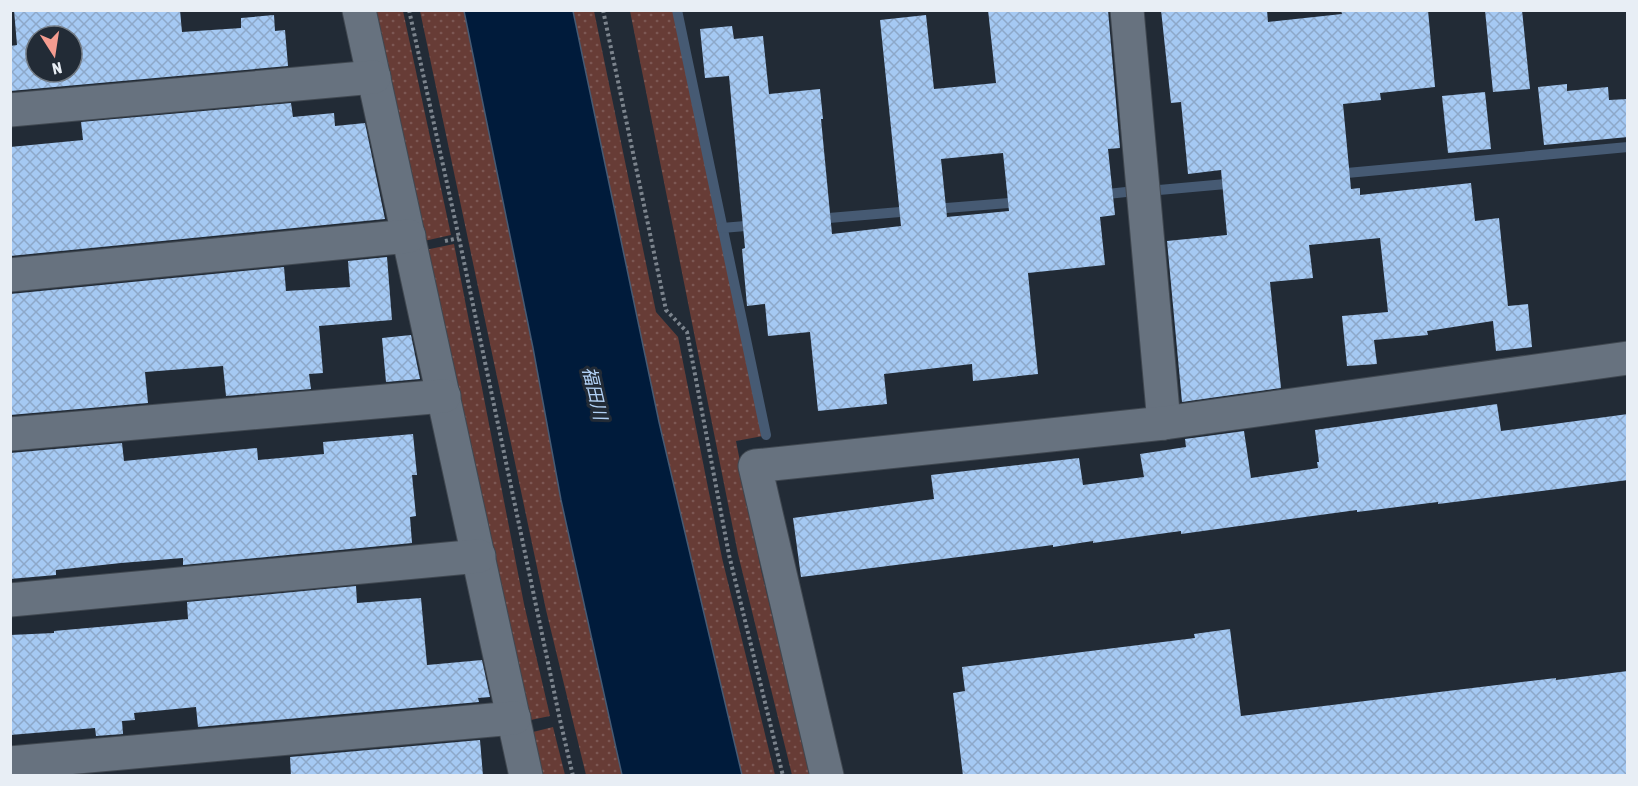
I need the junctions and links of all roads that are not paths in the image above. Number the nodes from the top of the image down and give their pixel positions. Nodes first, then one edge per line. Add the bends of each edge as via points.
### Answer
1 (359, 10) edge
2 (1127, 10) edge
3 (374, 77) junction
4 (10, 110) edge
5 (409, 236) junction
6 (10, 274) edge
7 (1628, 358) edge
8 (444, 396) junction
9 (1164, 423) junction
10 (10, 434) edge
11 (479, 556) junction
12 (10, 600) edge
13 (514, 718) junction
14 (10, 763) edge
15 (526, 776) edge
16 (827, 776) edge

1 - 3 street
2 - 9 street
3 - 4 street
3 - 5 street
5 - 6 street
5 - 8 street
7 - 9 street
8 - 10 street
8 - 11 street
9 - 16 street via 754,466
11 - 12 street
11 - 13 street
13 - 14 street
13 - 15 street

